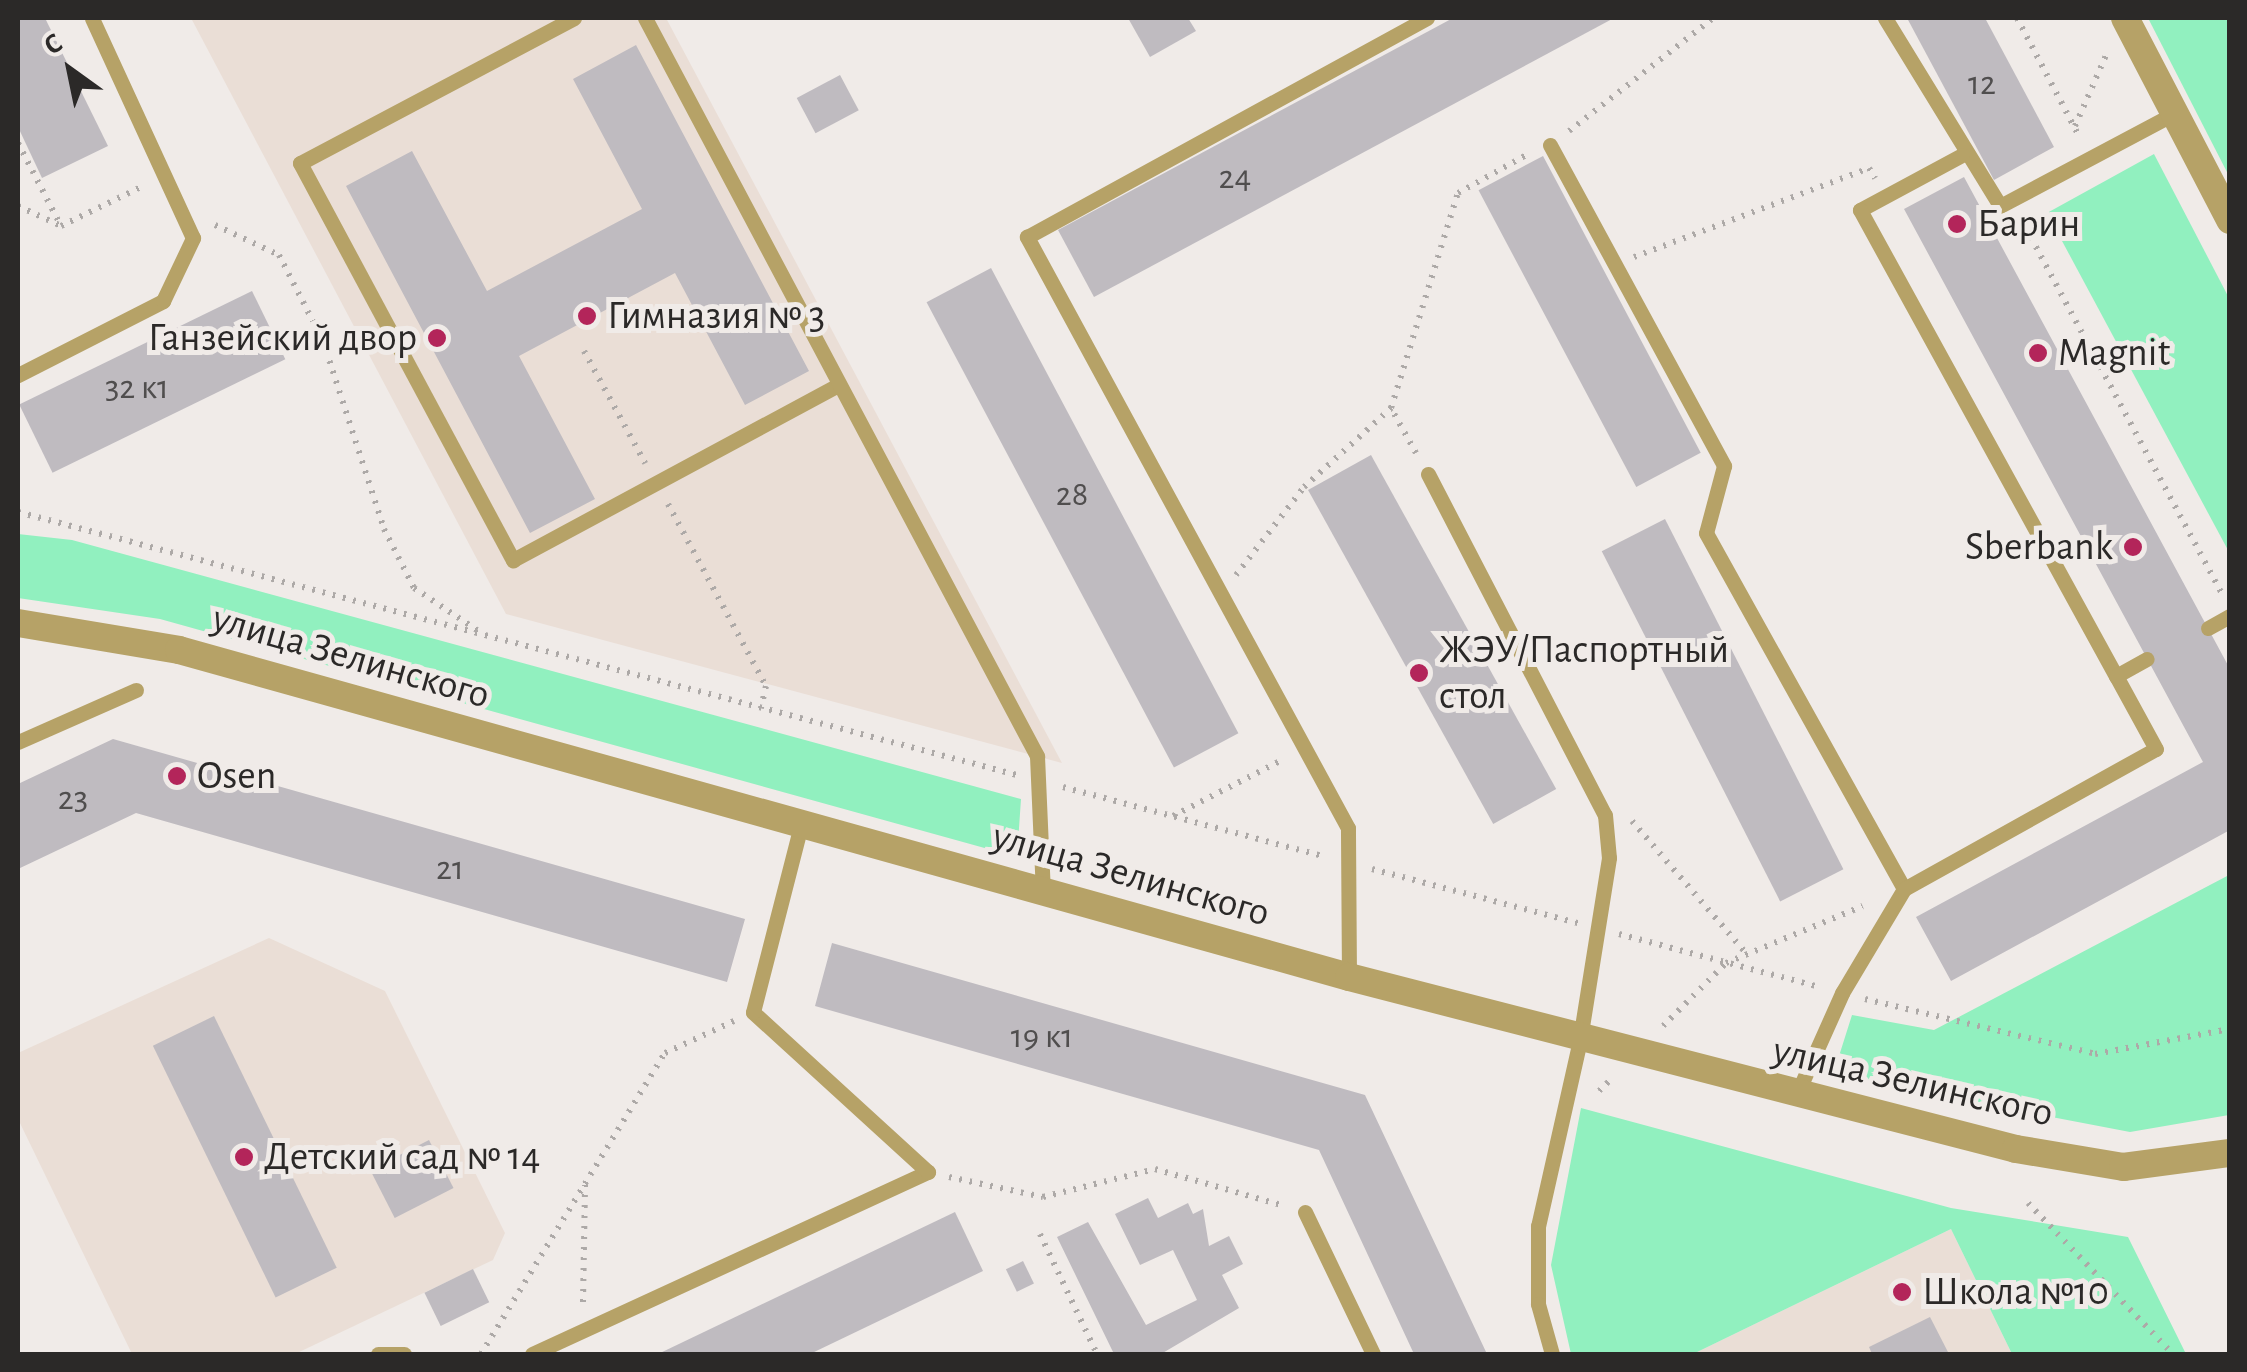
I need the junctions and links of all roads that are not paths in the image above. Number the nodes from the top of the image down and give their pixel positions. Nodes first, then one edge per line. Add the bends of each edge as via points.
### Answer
1 (92, 18) edge
2 (574, 18) edge
3 (644, 18) edge
4 (1427, 18) edge
5 (1885, 18) edge
6 (2120, 26) edge
7 (2174, 113) junction
8 (1550, 145) road end
9 (1962, 155) junction
10 (2230, 220) edge
11 (18, 376) edge
12 (838, 385) junction
13 (1428, 474) road end
14 (2230, 616) edge
15 (18, 623) edge
16 (2208, 628) dead end
17 (2147, 659) dead end
18 (2116, 676) junction
19 (136, 690) dead end
20 (18, 742) edge
21 (801, 825) junction
22 (1904, 889) junction
23 (1043, 892) junction
24 (1348, 977) junction
25 (1580, 1040) junction
26 (1796, 1096) junction
27 (2230, 1153) edge
28 (1305, 1212) road end
29 (378, 1354) edge
30 (404, 1354) edge
31 (532, 1354) edge
32 (1373, 1354) edge
33 (1552, 1354) edge

1 - 11 lane via 192,238 163,300
2 - 12 lane via 300,162 514,560
3 - 12 lane
4 - 24 lane via 1027,237 1348,828
5 - 9 lane
6 - 7 street
7 - 9 lane via 2000,206
7 - 10 street
8 - 22 lane via 1724,466 1706,533
9 - 18 lane via 1860,210
12 - 23 lane via 1037,756
13 - 25 lane via 1590,770 1609,858
14 - 16 lane
15 - 21 street, улица Зелинского via 179,650
17 - 18 lane
18 - 22 lane via 2156,748
19 - 20 lane
21 - 23 street, улица Зелинского
21 - 31 lane via 753,1012 928,1172
22 - 26 lane via 1842,993
23 - 24 street, улица Зелинского
24 - 25 street, улица Зелинского
25 - 26 street, улица Зелинского
25 - 33 lane via 1534,1259
26 - 27 street, улица Зелинского via 2080,1162 2161,1165
28 - 32 lane
29 - 30 lane

